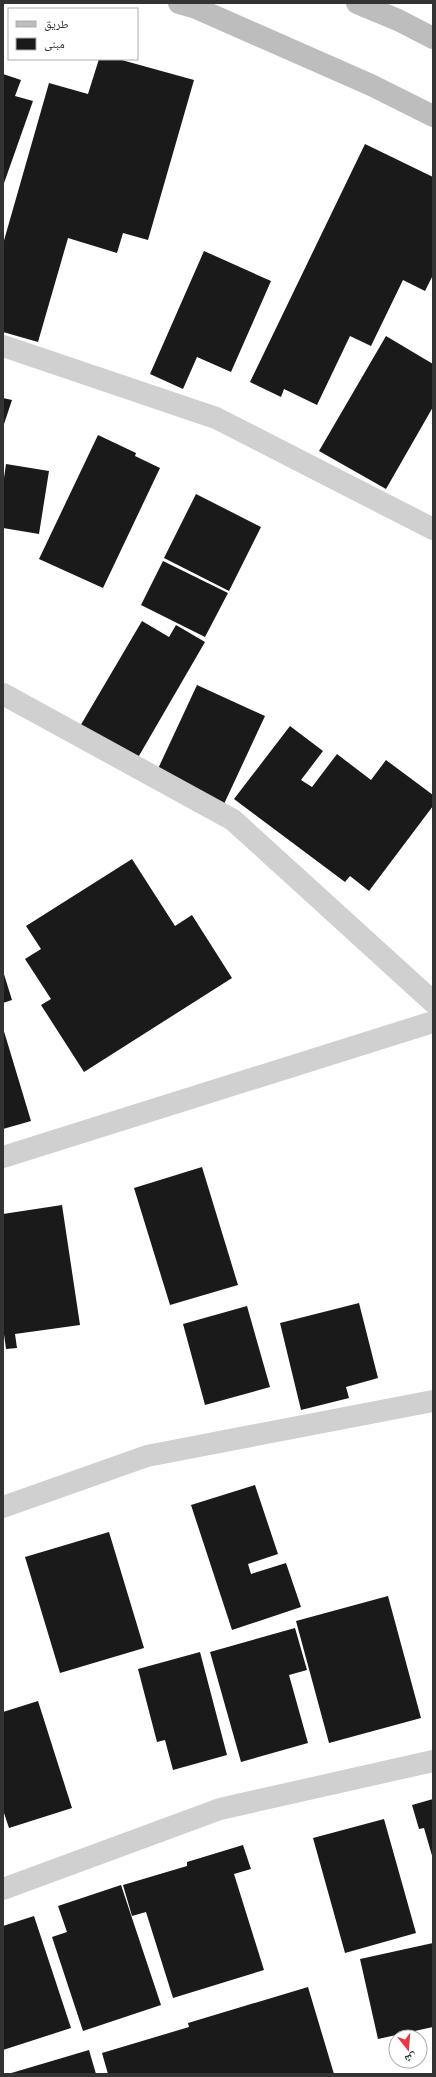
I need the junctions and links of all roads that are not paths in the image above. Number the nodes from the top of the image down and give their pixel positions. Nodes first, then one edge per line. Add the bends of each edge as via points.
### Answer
1 (179, 3) edge
2 (357, 3) edge
3 (433, 38) edge
4 (433, 116) edge
5 (3, 346) edge
6 (433, 529) edge
7 (3, 694) edge
8 (433, 1002) edge
9 (433, 1022) edge
10 (3, 1157) edge
11 (433, 1401) edge
12 (3, 1508) edge
13 (433, 1761) edge
14 (3, 1889) edge

1 - 4 main road via 196,8 364,82
2 - 3 main road
5 - 6 street via 216,418
7 - 8 street via 233,820
9 - 10 street
11 - 12 street via 147,1456
13 - 14 street via 220,1809

